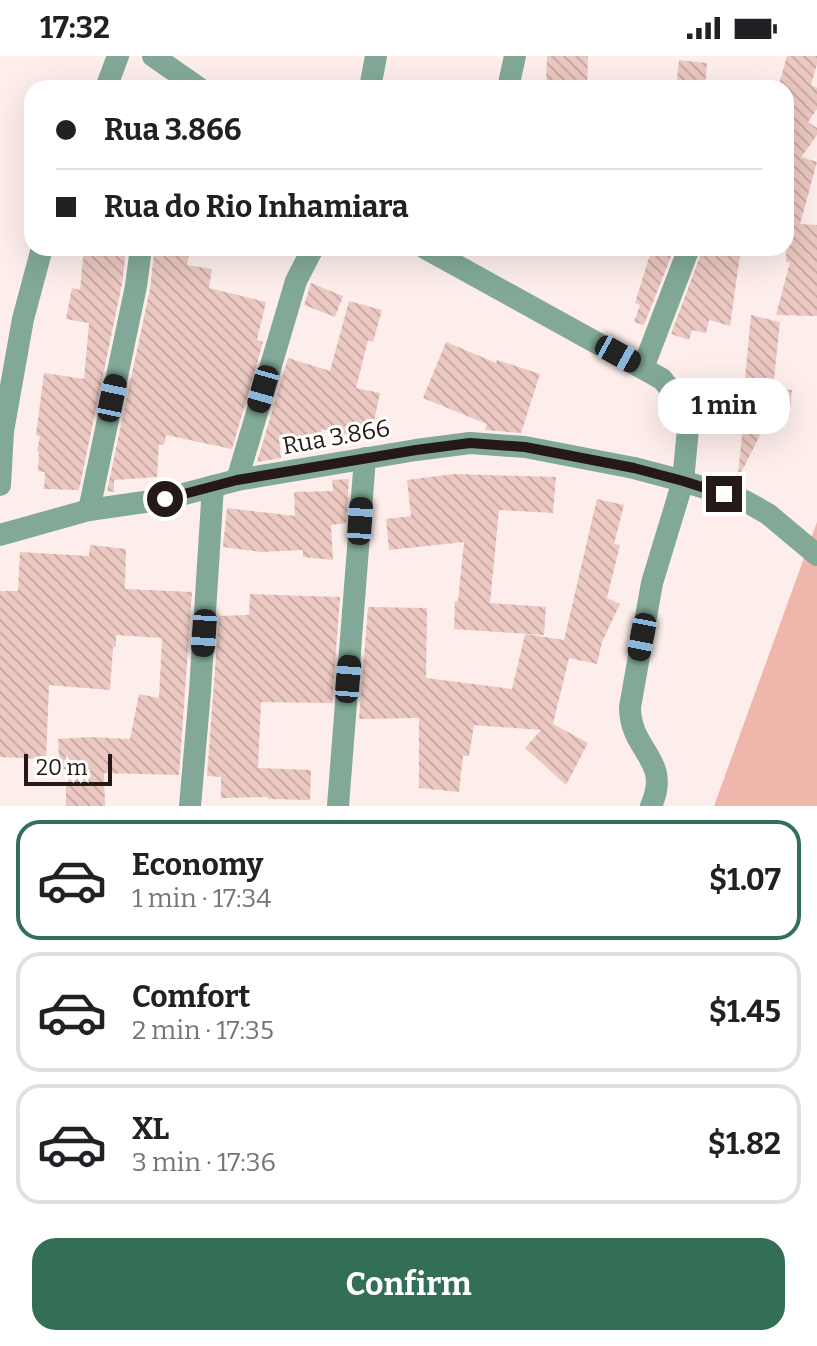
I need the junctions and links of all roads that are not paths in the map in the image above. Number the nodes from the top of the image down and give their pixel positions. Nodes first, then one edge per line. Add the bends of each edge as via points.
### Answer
1 (118, 56) edge
2 (153, 56) edge
3 (376, 56) edge
4 (515, 56) edge
5 (109, 80) edge
6 (188, 80) edge
7 (372, 80) edge
8 (510, 80) edge
9 (40, 256) edge
10 (140, 256) edge
11 (309, 256) edge
12 (440, 256) edge
13 (472, 256) edge
14 (686, 256) edge
15 (469, 271) junction
16 (643, 368) junction
17 (365, 458) junction
18 (237, 480) junction
19 (683, 481) junction
20 (0, 485) edge
21 (213, 486) junction
22 (89, 510) junction
23 (0, 535) edge
24 (817, 555) edge
25 (190, 806) edge
26 (338, 806) edge
27 (651, 806) edge

1 - 5 street
2 - 6 street
3 - 7 street
4 - 8 street
9 - 20 street via 5,417
10 - 22 street
11 - 18 street via 296,281
12 - 15 street
13 - 15 street
14 - 16 street
15 - 16 street
16 - 19 street via 662,379 681,403 688,429
17 - 18 street, Rua 3.866
17 - 19 street, Rua 3.866 via 470,443 525,447
17 - 26 street
18 - 21 street, Rua 3.866
19 - 24 street, Rua 3.866 via 745,501
19 - 27 street via 652,583 630,707 638,742 658,779
21 - 22 street, Rua 3.866
21 - 25 street
22 - 23 street, Rua 3.866

